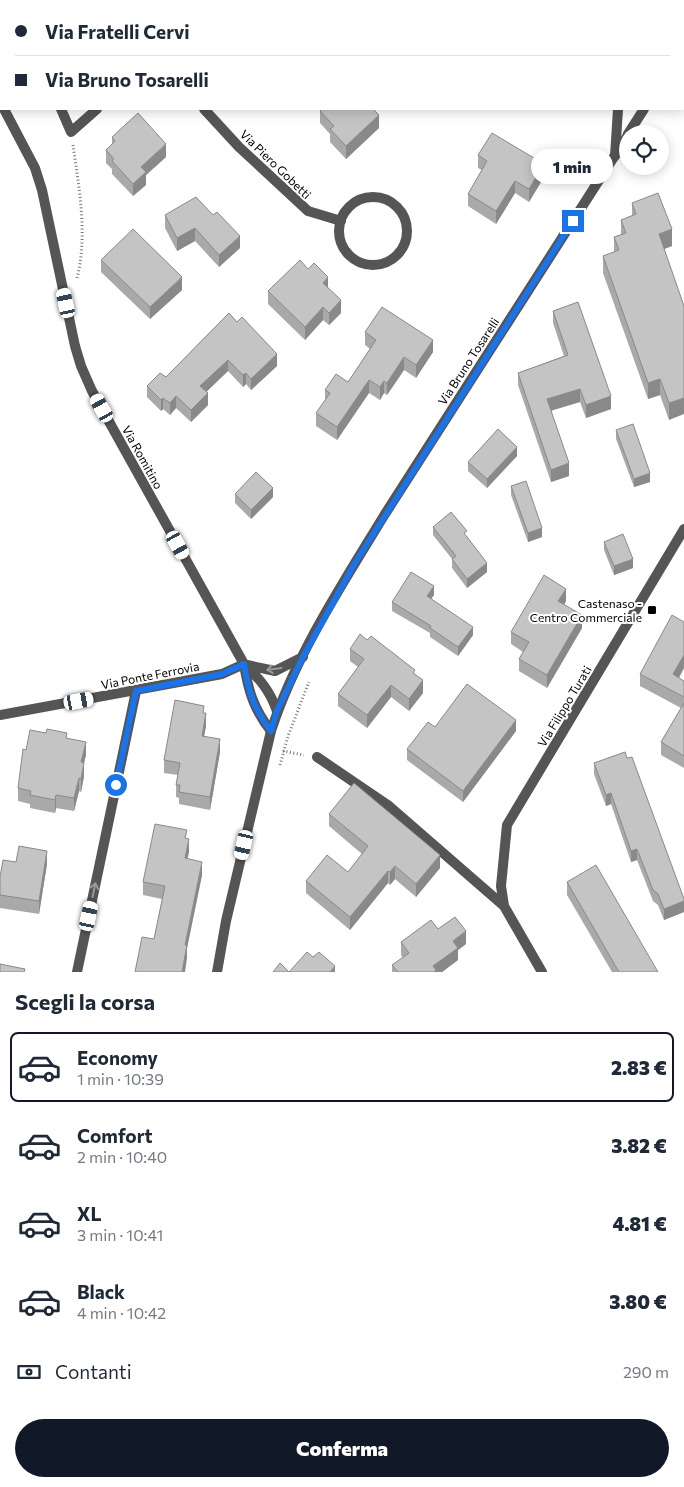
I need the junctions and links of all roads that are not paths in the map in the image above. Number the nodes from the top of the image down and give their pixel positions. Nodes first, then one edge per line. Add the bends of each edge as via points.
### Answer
1 (5, 110) edge
2 (61, 110) edge
3 (96, 110) edge
4 (205, 110) edge
5 (618, 110) edge
6 (643, 110) edge
7 (634, 125) edge
8 (619, 149) edge
9 (615, 156) junction
10 (341, 221) junction
11 (684, 529) edge
12 (303, 657) junction
13 (244, 664) junction
14 (136, 691) junction
15 (277, 711) junction
16 (0, 715) edge
17 (271, 731) junction
18 (317, 757) road end
19 (504, 906) junction
20 (77, 972) edge
21 (218, 972) edge
22 (542, 972) edge

1 - 13 street, Via Romitino via 35,168 42,190 81,366
2 - 3 street via 70,132
4 - 10 street, Via Piero Gobetti via 239,147 308,211
5 - 9 street
6 - 7 street, Via Bruno Tosarelli
8 - 9 street, Via Bruno Tosarelli
9 - 12 street, Via Bruno Tosarelli via 385,514
10 - 10 street via 339,232 346,253 365,265 387,263 396,257 407,238 405,221 397,206 387,200 364,198 354,203
11 - 19 street, Via Filippo Turati via 507,825 501,886
12 -> 13 street via 275,671
12 - 15 street, Via Bruno Tosarelli
13 - 14 street, Via Ponte Ferrovia via 222,674
13 - 15 street, Via Romitino via 264,683
13 - 17 street, Via Romitino via 248,691 261,719
14 - 16 street, Via Ponte Ferrovia
20 -> 14 street
15 - 17 street, Via Bruno Tosarelli
17 - 21 street, Via Bruno Tosarelli via 226,921
18 - 19 street, Via Filippo Turati via 389,806
19 - 22 street, Via Filippo Turati

